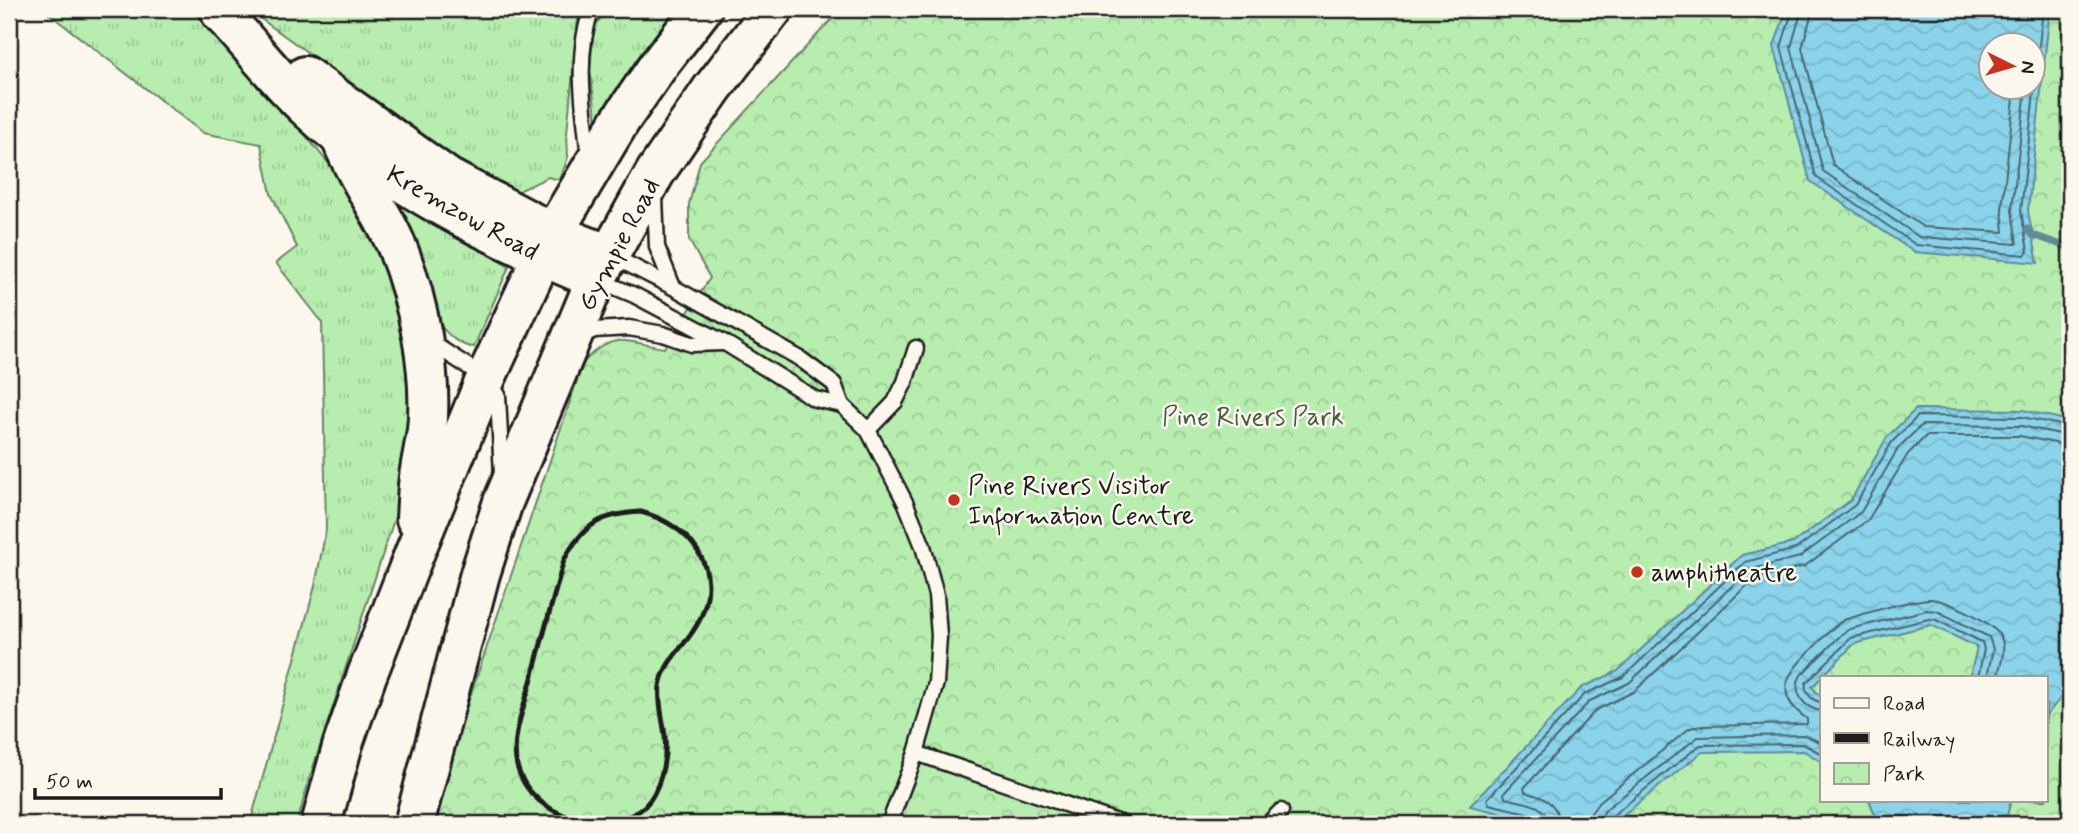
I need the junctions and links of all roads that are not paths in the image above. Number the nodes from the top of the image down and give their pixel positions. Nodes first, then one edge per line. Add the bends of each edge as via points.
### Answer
1 (592, 9) edge
2 (702, 9) edge
3 (773, 9) edge
4 (219, 11) edge
5 (341, 138) junction
6 (590, 173) junction
7 (655, 173) junction
8 (547, 245) junction
9 (602, 267) junction
10 (673, 287) junction
11 (421, 335) junction
12 (569, 340) junction
13 (725, 343) junction
14 (916, 348) dead end
15 (486, 378) junction
16 (842, 405) junction
17 (868, 430) junction
18 (503, 502) junction
19 (415, 552) junction
20 (916, 753) junction
21 (1280, 811) dead end
22 (321, 824) edge
23 (414, 824) edge
24 (889, 824) edge
25 (1123, 824) edge
26 (1268, 824) edge

1 - 6 lane via 585,25 582,84
2 - 6 main road via 620,121
3 - 7 main road, Gympie Road
4 - 5 main road, Kremzow Road via 305,106
4 - 8 main road, Kremzow Road via 398,145
5 - 8 main road, Kremzow Road via 412,190 496,236
5 - 11 main road via 397,247
6 - 8 main road
7 - 9 main road, Gympie Road
7 - 10 lane via 657,247
8 - 9 main road, Kremzow Road
8 - 15 main road
9 - 10 lane
9 - 12 main road, Gympie Road
9 - 13 lane via 634,295
10 - 16 lane via 799,358 834,384
11 - 15 lane
11 - 19 main road via 427,428 418,480
12 - 13 lane via 595,330 629,328 692,344
12 - 18 main road, Gympie Road
13 - 16 lane via 815,399
14 - 17 lane via 895,402
15 - 18 lane, Gympie Road via 498,395
15 - 19 main road
16 - 17 lane
17 - 20 lane via 923,546 936,595 936,683
18 - 23 main road, Gympie Road
19 - 22 main road via 351,721
20 - 24 lane
20 - 25 lane
21 - 26 lane

